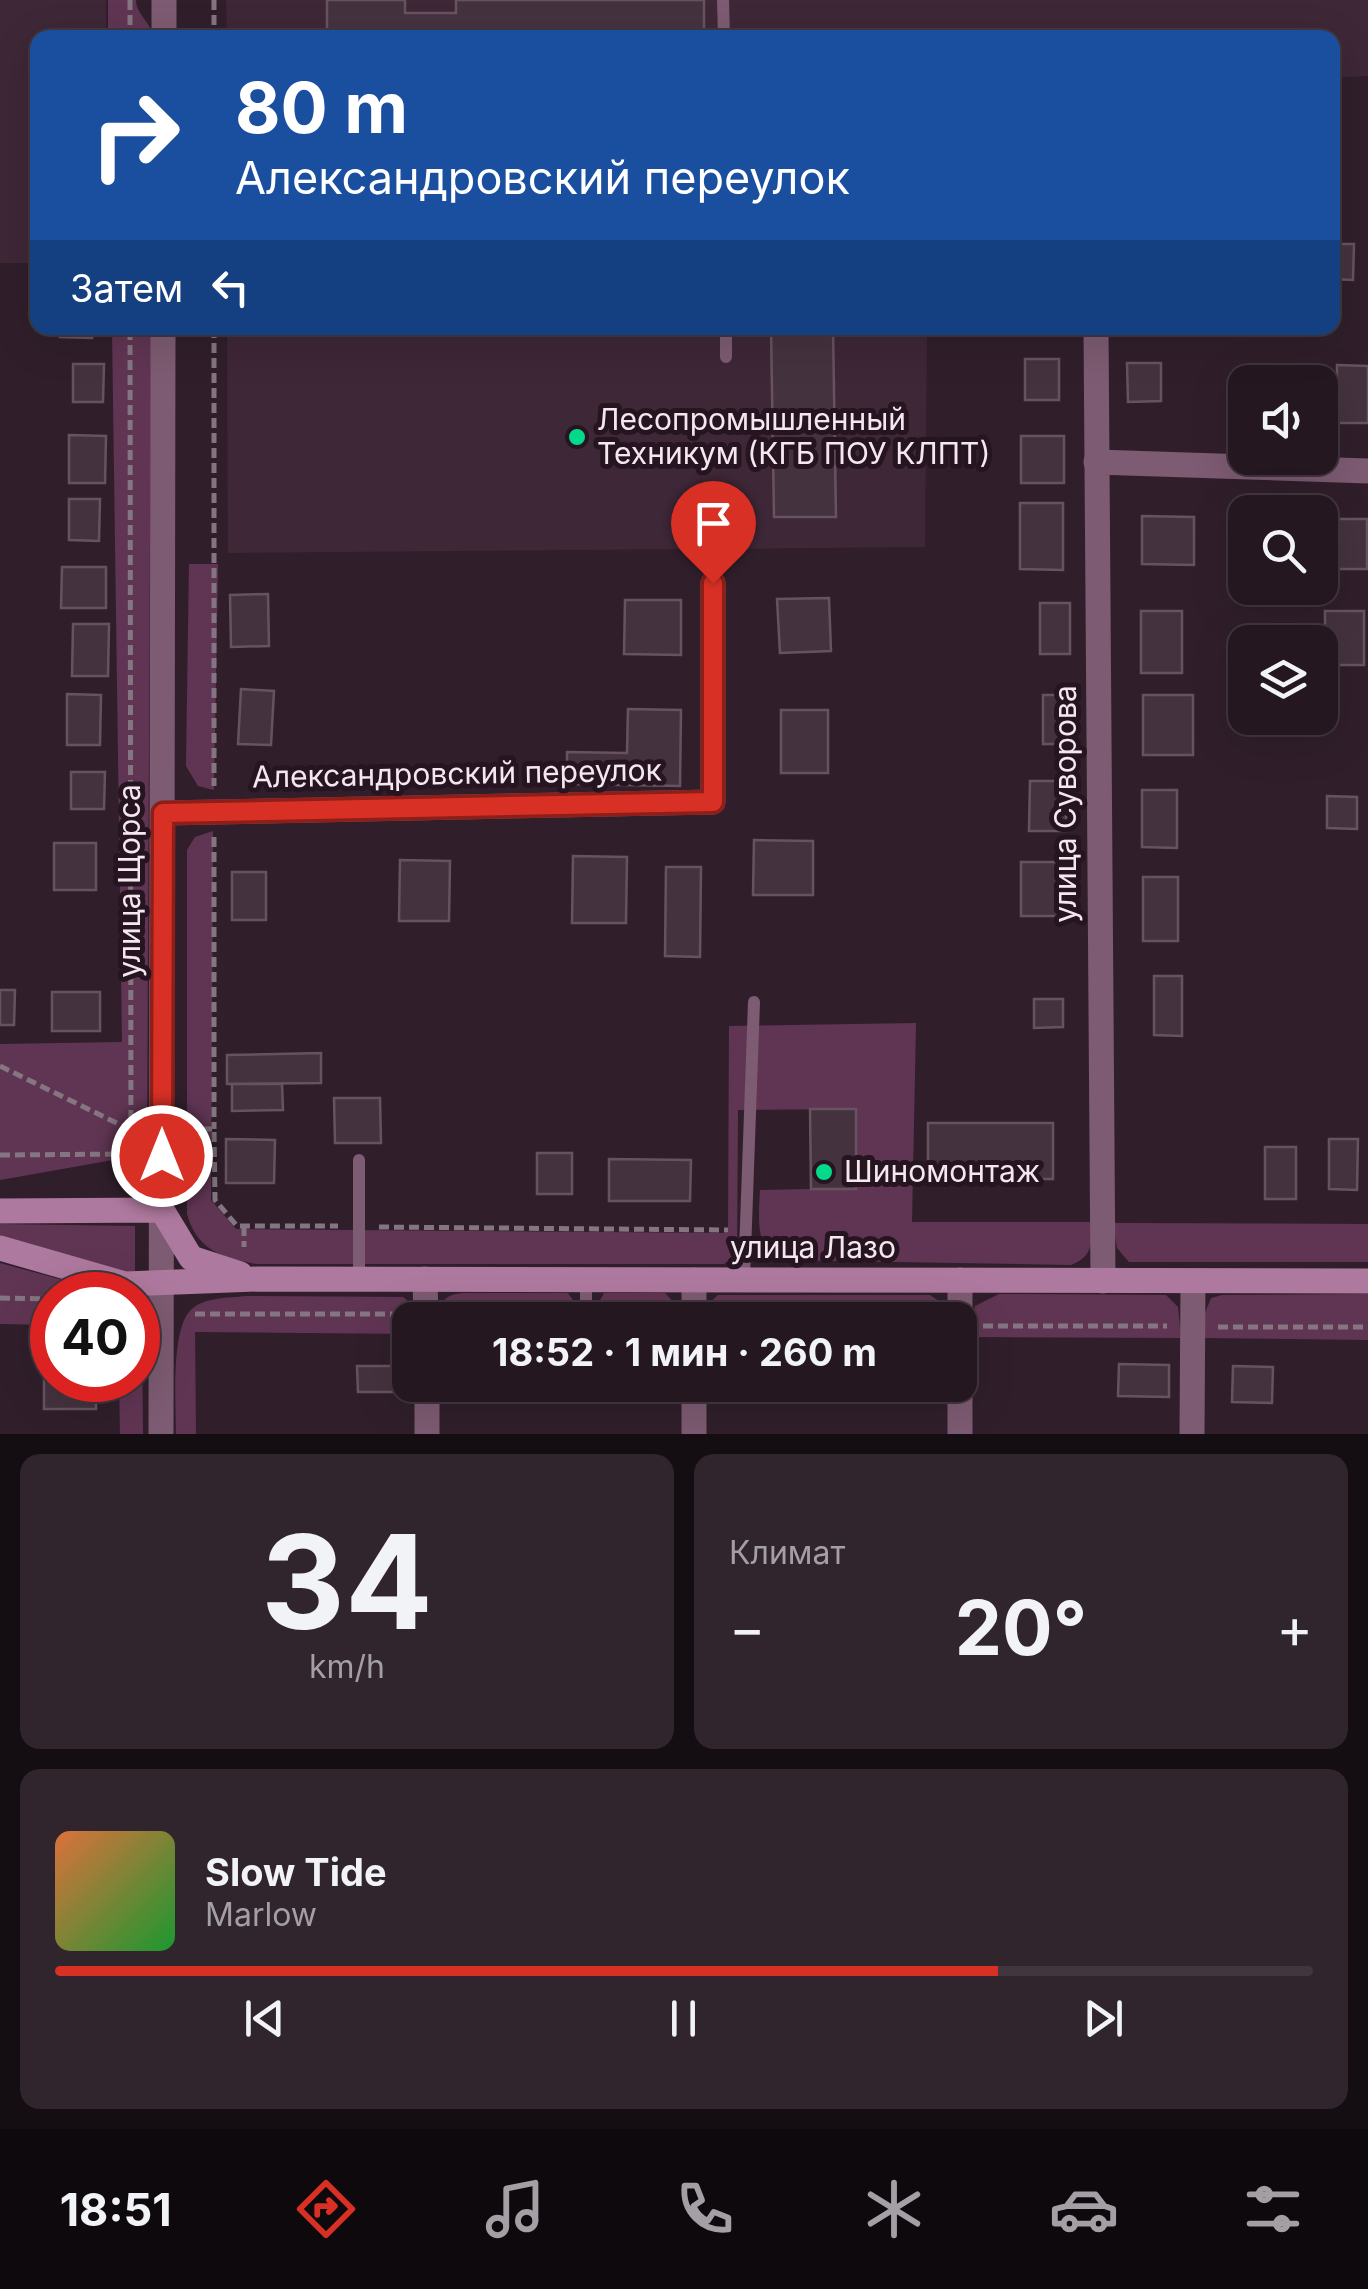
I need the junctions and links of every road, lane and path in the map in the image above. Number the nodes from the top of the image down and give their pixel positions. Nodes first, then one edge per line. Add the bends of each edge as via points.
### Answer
1 (130, 0) edge
2 (164, 0) edge
3 (214, 0) edge
4 (723, 0) edge
5 (130, 30) edge
6 (164, 30) edge
7 (214, 30) edge
8 (724, 30) edge
9 (130, 335) edge
10 (163, 335) edge
11 (214, 335) edge
12 (725, 335) edge
13 (1096, 335) edge
14 (726, 357) dead end
15 (1096, 462) junction
16 (1368, 470) edge
17 (713, 583) dead end
18 (214, 812) junction
19 (163, 813) junction
20 (754, 1002) dead end
21 (0, 1066) edge
22 (202, 1129) dead end
23 (214, 1129) junction
24 (131, 1130) junction
25 (0, 1155) edge
26 (358, 1160) dead end
27 (162, 1210) junction
28 (0, 1211) edge
29 (244, 1226) junction
30 (359, 1227) junction
31 (746, 1230) junction
32 (244, 1246) dead end
33 (0, 1248) edge
34 (258, 1279) junction
35 (360, 1279) junction
36 (425, 1280) junction
37 (586, 1280) junction
38 (694, 1280) junction
39 (744, 1280) junction
40 (960, 1280) junction
41 (1102, 1281) junction
42 (1193, 1281) junction
43 (1368, 1281) edge
44 (161, 1284) junction
45 (0, 1298) edge
46 (30, 1299) edge
47 (420, 1302) edge
48 (586, 1302) edge
49 (694, 1302) edge
50 (960, 1302) edge
51 (195, 1314) dead end
52 (392, 1317) edge
53 (426, 1402) edge
54 (694, 1402) edge
55 (960, 1402) edge
56 (161, 1434) edge
57 (427, 1434) edge
58 (694, 1434) edge
59 (960, 1434) edge
60 (1192, 1434) edge

1 - 5 path
2 - 6 street
3 - 7 path
4 - 8 lane
9 - 24 path
10 - 19 street, улица Щорса
11 - 18 path
12 - 14 lane
13 - 15 street, улица Суворова
15 - 16 street
15 - 41 street, улица Суворова
17 - 18 street, Александровский переулок via 713,802
18 - 19 street, Александровский переулок
18 - 23 path
19 - 27 street, улица Щорса
20 - 31 lane
21 - 24 path
22 - 23 path
23 - 29 path via 215,1200
24 - 25 path via 131,1154
26 - 30 lane
27 - 28 main road
27 - 34 main road, улица Лазо via 192,1258
27 - 44 street, улица Щорса
29 - 30 path
29 - 32 path
30 - 31 path
30 - 35 lane
31 - 39 lane
33 - 44 main road, улица Лазо via 124,1284
34 - 35 main road, улица Лазо
34 - 44 main road, улица Лазо
35 - 36 main road, улица Лазо
36 - 37 main road, улица Лазо
36 - 47 street
37 - 38 main road, улица Лазо
37 - 48 lane
38 - 39 main road, улица Лазо
38 - 49 street
39 - 40 main road, улица Лазо
40 - 41 main road, улица Лазо
40 - 50 street
41 - 42 main road, улица Лазо
42 - 43 main road, улица Лазо
42 - 60 street
44 - 56 street, улица Щорса
45 - 46 path
51 - 52 path
53 - 57 street
54 - 58 street
55 - 59 street

